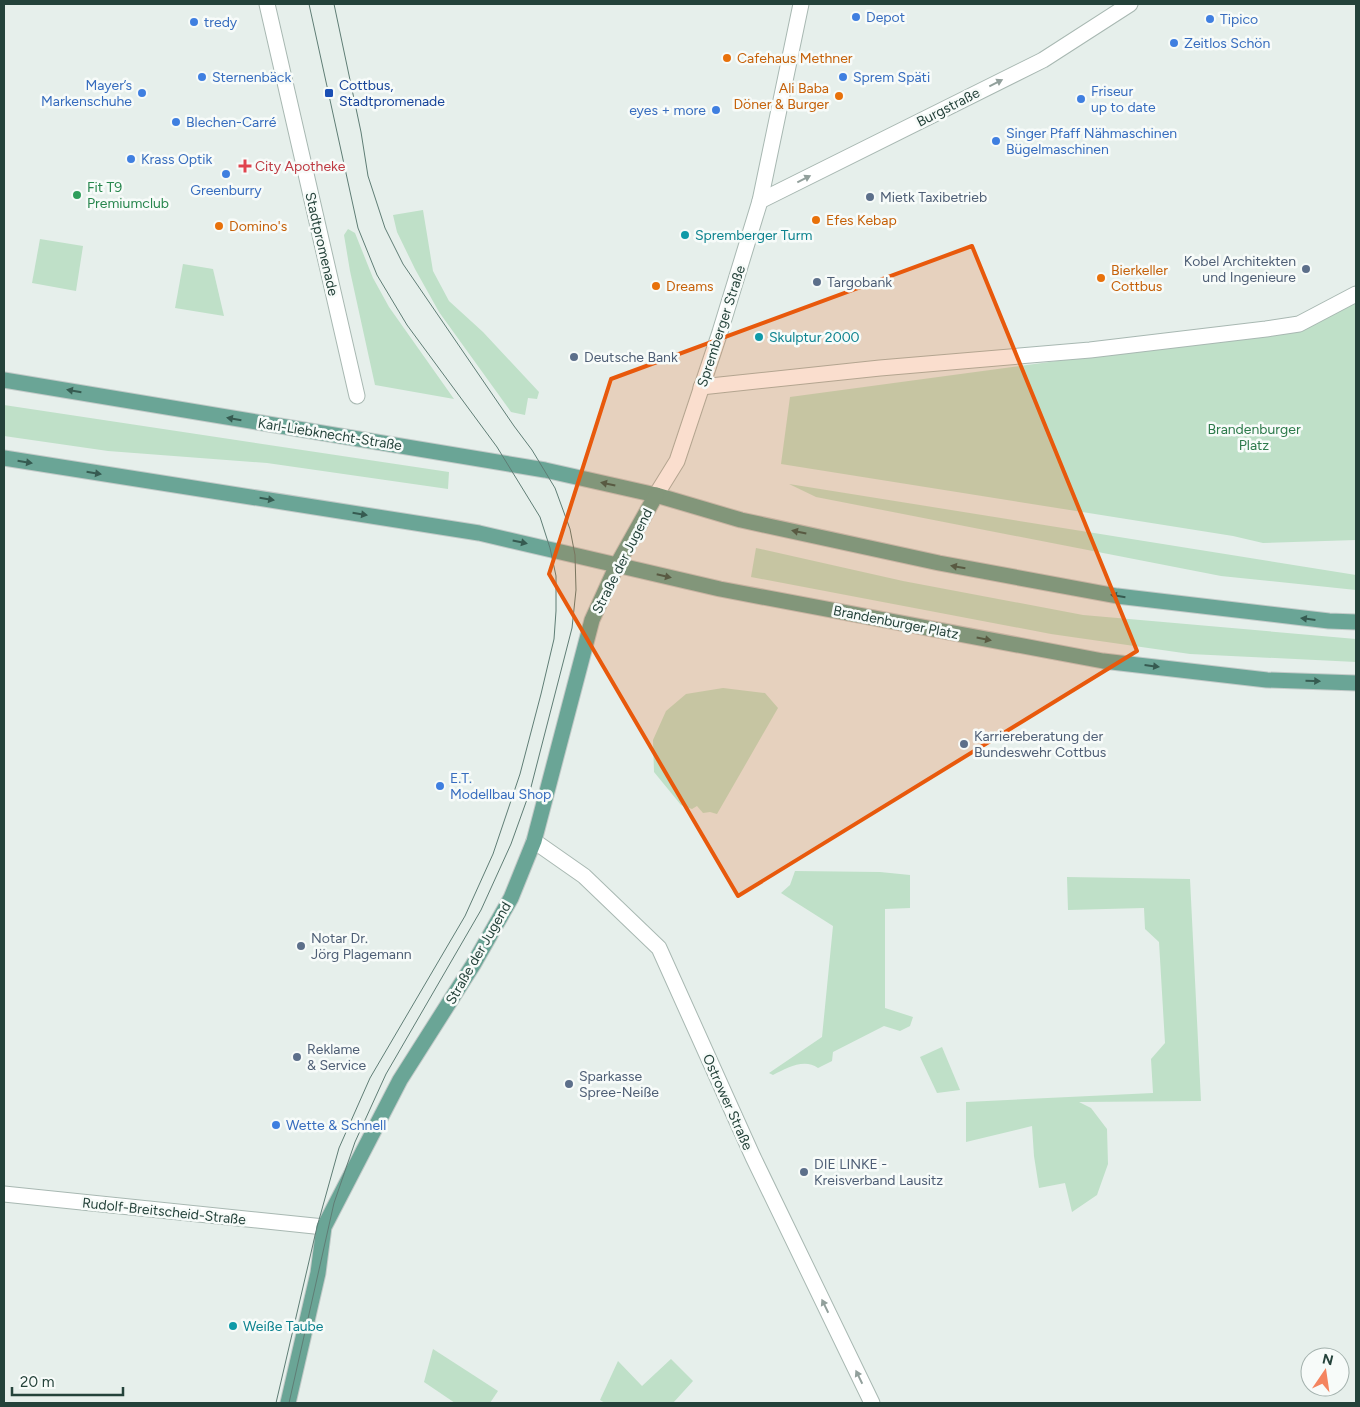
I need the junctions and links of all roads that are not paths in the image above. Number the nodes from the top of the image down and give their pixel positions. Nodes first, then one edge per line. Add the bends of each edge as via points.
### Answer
1 (267, 4) edge
2 (801, 4) edge
3 (1130, 4) edge
4 (760, 201) junction
5 (1356, 294) edge
6 (4, 380) edge
7 (701, 387) junction
8 (357, 396) dead end
9 (4, 458) edge
10 (656, 495) junction
11 (617, 564) junction
12 (1356, 622) edge
13 (1356, 683) edge
14 (534, 841) junction
15 (4, 1194) edge
16 (324, 1228) junction
17 (288, 1403) edge
18 (872, 1403) edge

1 - 8 street, Stadtpromenade
2 - 4 street, Spremberger Straße
4 -> 3 street, Burgstraße via 1043,60
4 - 7 street, Spremberger Straße
5 - 7 street via 1299,324 1266,329 1090,350
10 -> 6 main road, Karl-Liebknecht-Straße via 545,470
7 - 10 street, Spremberger Straße via 676,461
9 -> 11 main road via 479,533
10 - 11 main road, Straße der Jugend
12 -> 10 main road via 1118,596 920,559 741,520
11 -> 13 main road, Brandenburger Platz via 720,589 1103,661 1267,680
11 - 14 main road, Straße der Jugend via 592,620
14 - 16 main road, Straße der Jugend via 511,898 474,965 400,1080
18 -> 14 street, Ostrower Straße via 739,1126 659,948 584,876
15 - 16 street, Rudolf-Breitscheid-Straße
16 - 17 main road, Straße der Jugend via 318,1273

